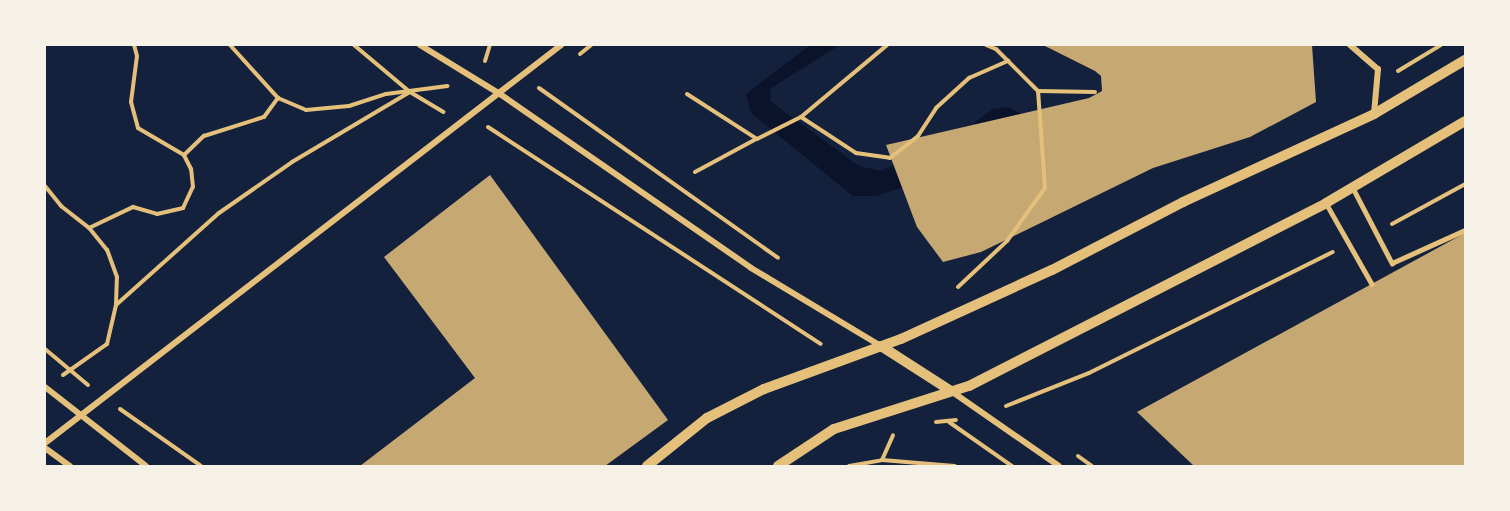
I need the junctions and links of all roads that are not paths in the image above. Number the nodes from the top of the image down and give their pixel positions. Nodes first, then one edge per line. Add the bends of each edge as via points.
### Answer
1 (420, 45) edge
2 (561, 45) edge
3 (1350, 45) edge
4 (1465, 60) edge
5 (500, 94) junction
6 (1374, 114) junction
7 (1465, 121) edge
8 (1353, 188) junction
9 (1326, 203) junction
10 (1465, 230) edge
11 (1372, 284) dead end
12 (881, 346) junction
13 (45, 387) edge
14 (951, 391) junction
15 (80, 417) junction
16 (45, 444) edge
17 (45, 448) edge
18 (69, 466) edge
19 (146, 466) edge
20 (647, 466) edge
21 (778, 466) edge
22 (1059, 466) edge

1 - 5 street
2 - 5 street
3 - 6 street via 1378,69
4 - 6 street
5 - 12 street via 751,268
5 - 15 street via 458,122
6 - 12 street via 1183,202 1052,270
7 - 8 street
8 - 9 street
8 - 10 lane via 1392,263
9 - 11 lane
9 - 14 street via 969,386
12 - 14 street
12 - 20 street via 764,389 707,418
13 - 15 street
14 - 21 street via 834,429
14 - 22 street
15 - 16 street
15 - 19 street
17 - 18 street

